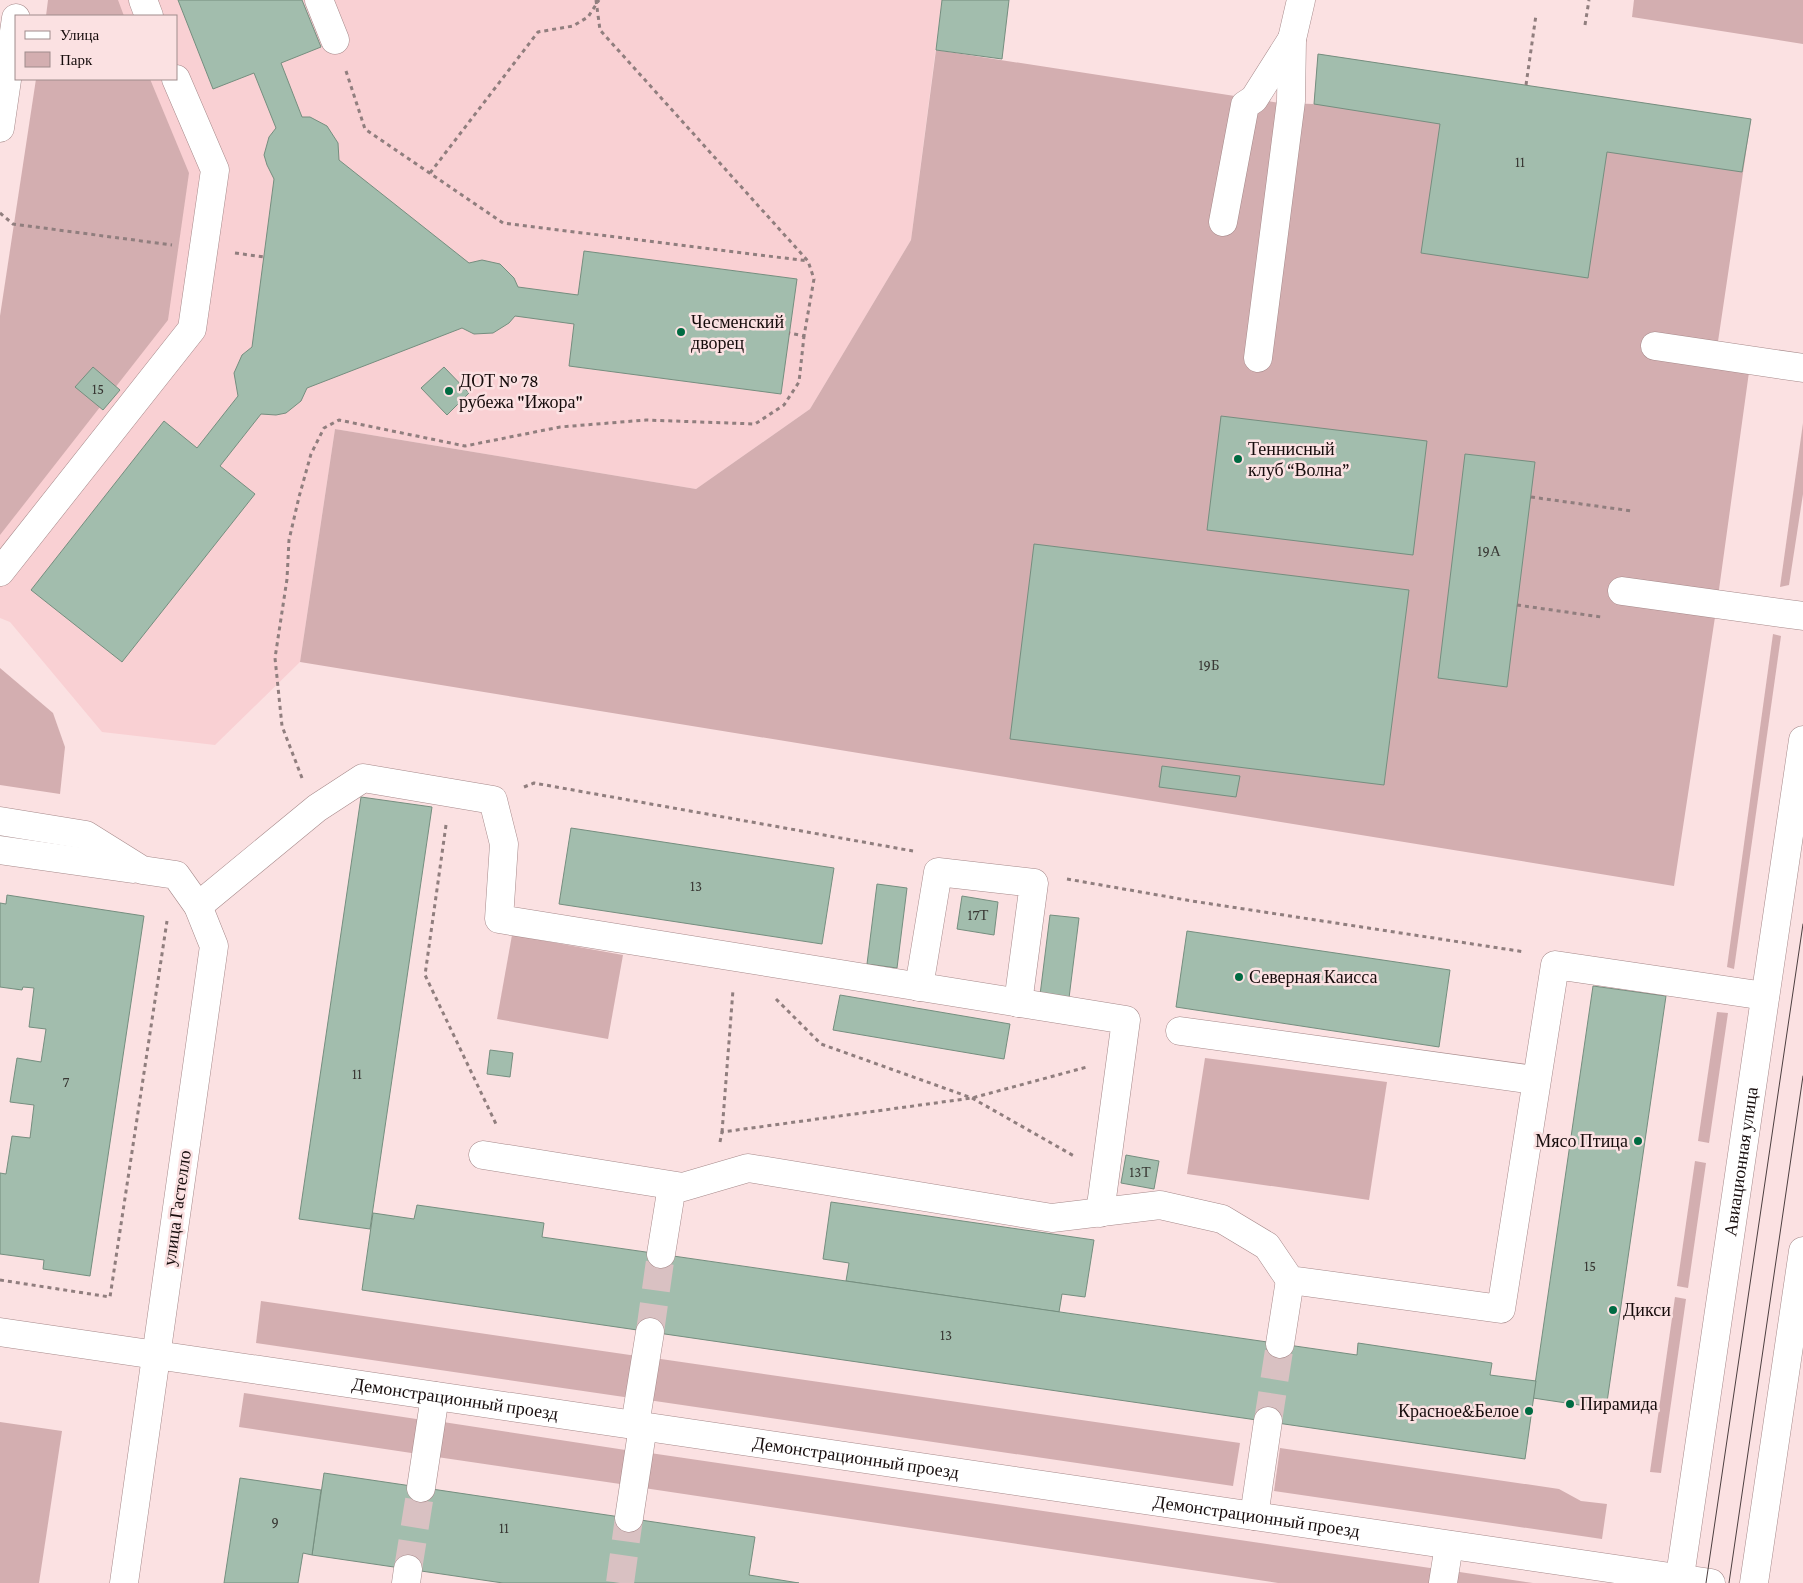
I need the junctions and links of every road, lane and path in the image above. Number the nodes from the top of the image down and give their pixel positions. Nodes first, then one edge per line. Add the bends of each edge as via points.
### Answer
1 (19, 0) edge
2 (142, 0) edge
3 (319, 0) edge
4 (1301, 0) edge
5 (1589, 0) edge
6 (598, 1) edge
7 (16, 15) edge
8 (150, 15) edge
9 (1536, 15) dead end
10 (15, 24) edge
11 (1585, 25) dead end
12 (1292, 39) junction
13 (335, 40) joint
14 (176, 80) edge
15 (1526, 85) dead end
16 (0, 128) edge
17 (430, 173) junction
18 (0, 213) edge
19 (1223, 222) dead end
20 (205, 249) junction
21 (264, 257) dead end
22 (808, 261) junction
23 (789, 333) dead end
24 (804, 336) junction
25 (1655, 346) dead end
26 (1258, 358) dead end
27 (1803, 368) edge
28 (1531, 497) dead end
29 (1632, 511) dead end
30 (0, 572) edge
31 (1622, 591) dead end
32 (1517, 605) dead end
33 (1803, 616) edge
34 (1609, 618) dead end
35 (1803, 740) edge
36 (450, 793) junction
37 (493, 800) junction
38 (317, 808) junction
39 (0, 820) edge
40 (0, 850) edge
41 (917, 852) dead end
42 (142, 870) junction
43 (1064, 878) dead end
44 (198, 906) junction
45 (168, 914) dead end
46 (736, 957) junction
47 (1555, 965) junction
48 (919, 987) junction
49 (1765, 996) junction
50 (775, 998) dead end
51 (1018, 1003) junction
52 (1180, 1031) dead end
53 (1121, 1058) junction
54 (1535, 1080) junction
55 (972, 1098) junction
56 (722, 1132) junction
57 (483, 1155) dead end
58 (514, 1160) junction
59 (1106, 1175) junction
60 (712, 1179) junction
61 (672, 1186) junction
62 (1100, 1214) junction
63 (1803, 1251) edge
64 (661, 1254) tunnel mouth
65 (0, 1280) edge
66 (1290, 1280) junction
67 (0, 1332) edge
68 (650, 1332) tunnel mouth
69 (1280, 1344) tunnel mouth
70 (156, 1355) junction
71 (435, 1396) junction
72 (1268, 1421) tunnel mouth
73 (639, 1426) junction
74 (421, 1488) tunnel mouth
75 (1254, 1516) junction
76 (629, 1518) tunnel mouth
77 (1449, 1544) junction
78 (1679, 1581) edge
79 (124, 1583) edge
80 (1442, 1583) edge
81 (1711, 1583) edge
82 (1754, 1583) edge

1 - 7 street
2 - 8 street
3 - 13 street
4 - 12 street
5 - 11 path
6 - 17 path via 588,17 573,26 538,32
6 - 22 path via 600,30
9 - 15 path
10 - 16 street
12 - 19 street via 1254,99 1245,106
12 - 26 street via 1291,101
13 - 17 path via 365,129
14 - 20 street via 215,170
17 - 22 path via 503,223
18 - 20 path via 13,224
20 - 21 path
20 - 30 street via 192,329
22 - 24 path via 814,279
23 - 24 path
24 - 38 path via 799,382 784,404 755,424 646,420 560,427 465,446 338,420 324,428 311,454 289,540 287,579 275,658 282,726 295,763
25 - 27 street
28 - 29 path
31 - 33 street
32 - 34 path
35 - 49 street, Авиационная улица
36 - 37 street
36 - 38 street via 363,778
36 - 58 path via 425,974
37 - 41 path via 534,783
37 - 46 street via 504,844 499,919
38 - 44 street
39 - 42 street, улица Гастелло via 86,835
40 - 42 street, улица Гастелло
42 - 44 street, улица Гастелло via 176,876
43 - 47 path via 1192,902 1524,952
44 - 70 street, улица Гастелло via 214,946
45 - 65 path via 110,1297
46 - 48 street
46 - 56 path
47 - 49 street
47 - 54 street
48 - 51 street
48 - 51 street via 938,872 1034,884
49 - 78 street, Авиационная улица
50 - 55 path via 821,1044
51 - 53 street via 1126,1020
52 - 54 street
53 - 55 path
53 - 59 street
54 - 66 street via 1501,1309
55 - 56 path
55 - 59 path
56 - 60 path
57 - 58 street
58 - 61 street
59 - 62 street
60 - 61 street via 683,1187
60 - 62 street via 748,1168 1052,1218
61 - 64 street
62 - 66 street via 1160,1205 1222,1220 1267,1246
63 - 82 street
66 - 69 street
67 - 70 street, Демонстрационный проезд
68 - 73 street
70 - 71 street, Демонстрационный проезд
70 - 79 street, улица Гастелло
71 - 73 street, Демонстрационный проезд
71 - 74 street
72 - 75 street
73 - 75 street, Демонстрационный проезд
73 - 76 street
75 - 77 street, Демонстрационный проезд
77 - 78 street, Демонстрационный проезд
77 - 80 street
78 - 81 street, Демонстрационный проезд

